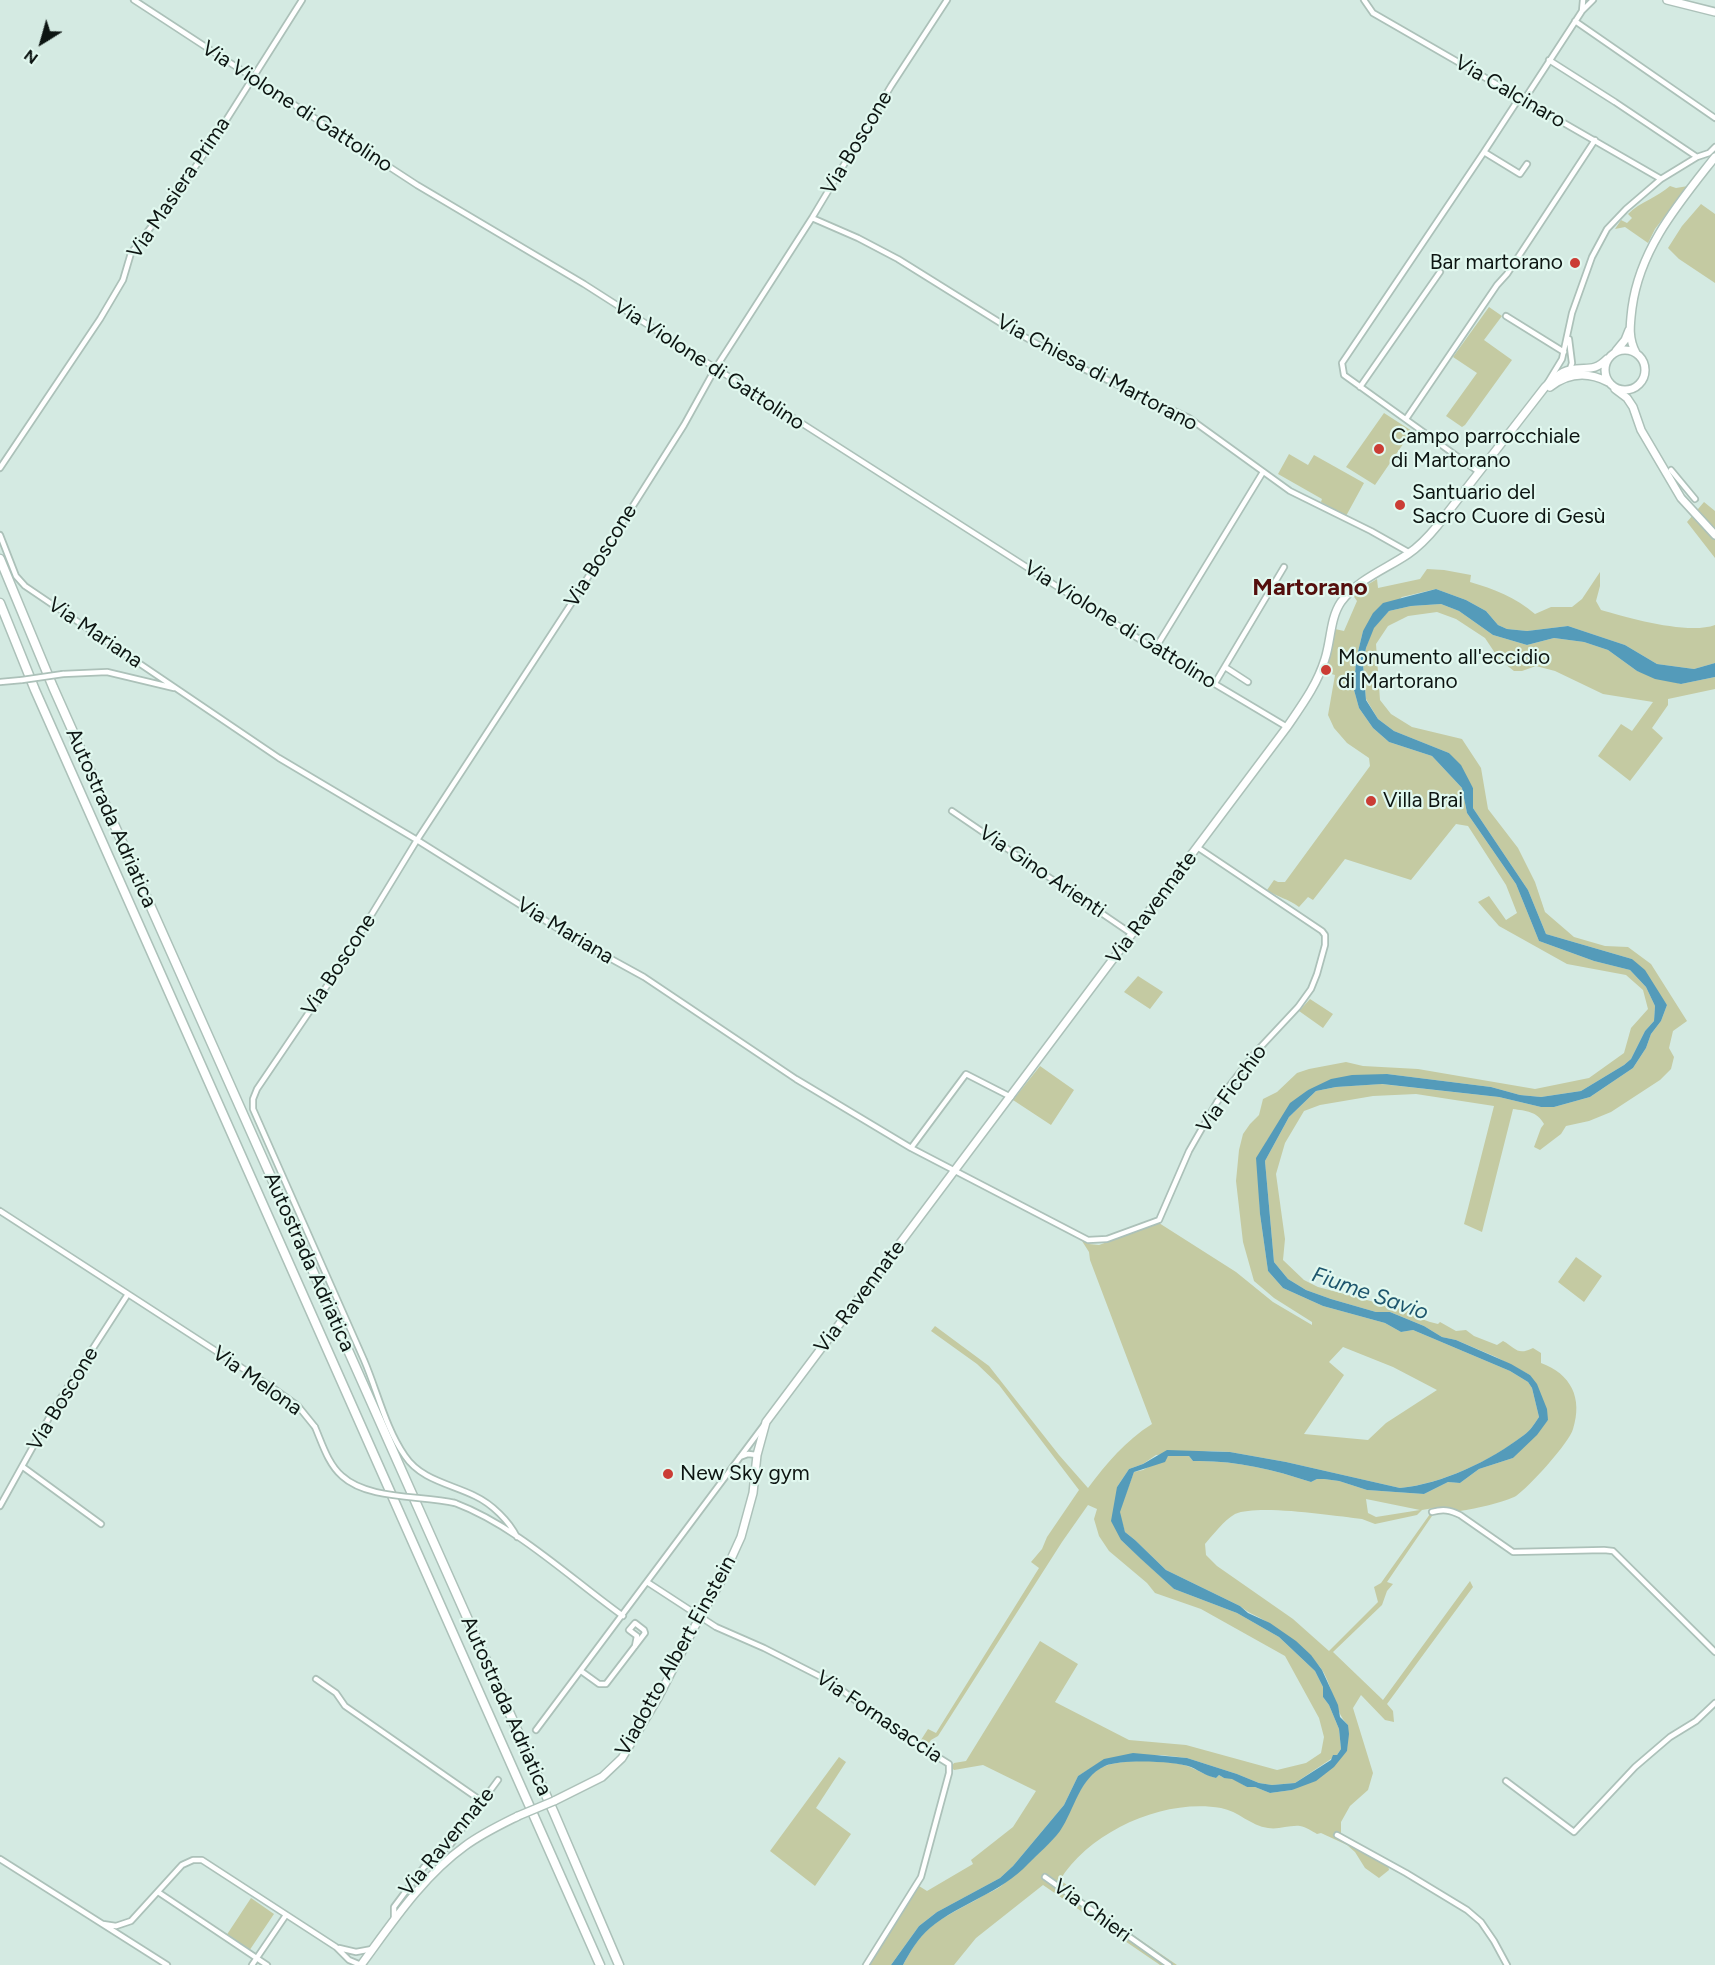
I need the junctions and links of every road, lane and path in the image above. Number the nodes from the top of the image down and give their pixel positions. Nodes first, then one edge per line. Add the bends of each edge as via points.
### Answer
1 (134, 0) edge
2 (302, 0) edge
3 (947, 0) edge
4 (1364, 0) edge
5 (1583, 0) edge
6 (1593, 0) edge
7 (1667, 0) edge
8 (1582, 11) junction
9 (1715, 12) edge
10 (1575, 21) junction
11 (1549, 60) junction
12 (253, 79) junction
13 (1524, 100) junction
14 (1715, 118) edge
15 (1595, 140) junction
16 (1715, 147) edge
17 (1484, 152) junction
18 (1697, 157) junction
19 (1715, 157) edge
20 (1527, 164) dead end
21 (1661, 179) junction
22 (812, 218) junction
23 (1440, 272) dead end
24 (1506, 316) dead end
25 (1630, 328) junction
26 (1568, 336) junction
27 (1563, 352) junction
28 (1615, 352) junction
29 (1636, 353) junction
30 (1571, 357) junction
31 (1562, 358) junction
32 (1607, 359) junction
33 (715, 369) junction
34 (1581, 369) junction
35 (1569, 373) junction
36 (1608, 382) junction
37 (1639, 385) junction
38 (1360, 387) junction
39 (1545, 387) junction
40 (1616, 389) junction
41 (1532, 403) junction
42 (1634, 407) junction
43 (1406, 419) junction
44 (0, 468) edge
45 (1671, 470) dead end
46 (1263, 472) junction
47 (1479, 472) junction
48 (1671, 481) junction
49 (1682, 484) junction
50 (1695, 498) dead end
51 (0, 534) edge
52 (1715, 535) edge
53 (1410, 553) junction
54 (0, 559) edge
55 (1284, 567) dead end
56 (0, 603) edge
57 (1155, 648) junction
58 (1225, 667) junction
59 (0, 682) edge
60 (1248, 682) dead end
61 (1215, 683) junction
62 (176, 688) junction
63 (1287, 727) junction
64 (952, 811) dead end
65 (417, 840) junction
66 (1197, 847) junction
67 (1132, 934) junction
68 (1011, 1097) junction
69 (910, 1148) junction
70 (955, 1172) junction
71 (0, 1211) edge
72 (128, 1294) junction
73 (766, 1422) junction
74 (757, 1455) junction
75 (738, 1458) junction
76 (23, 1467) junction
77 (0, 1506) edge
78 (1432, 1512) dead end
79 (101, 1524) dead end
80 (517, 1537) junction
81 (647, 1582) junction
82 (623, 1616) junction
83 (700, 1618) junction
84 (635, 1646) junction
85 (1715, 1652) edge
86 (581, 1671) junction
87 (316, 1679) dead end
88 (1715, 1703) edge
89 (536, 1730) dead end
90 (498, 1780) dead end
91 (1506, 1781) dead end
92 (483, 1802) junction
93 (1337, 1835) dead end
94 (0, 1859) edge
95 (1045, 1877) dead end
96 (158, 1892) junction
97 (286, 1915) junction
98 (394, 1920) junction
99 (103, 1923) junction
100 (336, 1947) junction
101 (373, 1949) junction
102 (356, 1952) junction
103 (257, 1958) junction
104 (350, 1963) edge
105 (167, 1965) edge
106 (252, 1965) edge
107 (267, 1965) edge
108 (361, 1965) edge
109 (600, 1965) edge
110 (620, 1965) edge
111 (867, 1965) edge
112 (1169, 1965) edge
113 (1506, 1965) edge

1 - 12 street, Via Violone di Gattolino
2 - 12 street, Via Masiera Prima
3 - 22 street, Via Boscone
4 - 13 street, Via Calcinaro via 1373,13
5 - 8 street
6 - 8 street
7 - 9 main road
8 - 10 street
10 - 11 street
10 - 14 street
11 - 13 street
11 - 18 street
12 - 33 street, Via Violone di Gattolino via 435,197 584,284
12 - 44 street, Via Masiera Prima via 178,192 131,253 123,280
13 - 15 street, Via Calcinaro
13 - 17 street via 1516,104
15 - 21 street, Via Calcinaro
15 - 43 street
16 - 18 street, Via Ravennate
17 - 20 street via 1520,174
17 - 38 street via 1342,363 1344,375
18 - 21 street, Via Ravennate
19 - 25 main road via 1664,224 1648,253 1634,298
21 - 26 street, Via Ravennate via 1616,219 1603,236 1572,313
22 - 33 street, Via Boscone
22 - 46 street, Via Chiesa di Martorano via 898,258 1071,363 1190,418
23 - 38 street
24 - 27 street
25 - 28 main road
25 - 29 main road
26 - 27 street, Via Ravennate
26 - 30 street, Via Ravennate
27 - 31 street, Via Ravennate
28 - 29 main road
28 - 32 main road
29 - 37 main road via 1645,371
30 - 34 street
30 - 35 street, Via Ravennate
31 - 35 street
31 - 39 street, Via Ravennate
32 - 34 main road via 1595,368
32 - 36 main road via 1604,370
33 - 57 street, Via Violone di Gattolino
33 - 65 street, Via Boscone via 596,565
34 - 35 main road
35 - 36 main road
35 - 39 main road, Via Ravennate
35 - 41 main road, Via Ravennate
36 - 40 main road
37 - 40 main road via 1628,391
37 - 42 main road
38 - 43 street
39 - 41 main road, Via Ravennate
40 - 42 main road
41 - 47 main road, Via Ravennate
42 - 48 main road via 1641,430
43 - 47 street
45 - 49 street
46 - 53 street, Via Chiesa di Martorano via 1290,491
46 - 57 street
47 - 53 main road, Via Ravennate via 1438,525
48 - 49 street
48 - 52 main road
49 - 50 street
51 - 62 street, Via Mariana via 16,576 25,585
53 - 63 main road, Via Ravennate via 1353,588 1340,604 1326,658 1313,688
54 - 110 highway, Autostrada Adriatica via 58,698
55 - 58 street
56 - 109 highway, Autostrada Adriatica via 35,690
57 - 61 street, Via Violone di Gattolino
58 - 60 street
58 - 61 street
59 - 62 street, Via Mariana, bridge via 107,672
61 - 63 street, Via Violone di Gattolino
62 - 65 street, Via Mariana via 279,758
63 - 66 main road, Via Ravennate
64 - 67 street, Via Gino Arienti
65 - 69 street, Via Mariana via 573,938 644,977 796,1079
65 - 80 street, Via Boscone via 339,968 257,1089 253,1109 405,1457 440,1483 477,1496 510,1523
66 - 67 main road, Via Ravennate
66 - 70 street, Via Ficchio via 1314,924 1326,940 1311,989 1217,1102 1189,1151 1159,1220 1107,1239 1088,1240
67 - 68 main road, Via Ravennate
68 - 69 street via 966,1074
68 - 70 main road, Via Ravennate
69 - 70 street, Via Mariana
70 - 73 main road, Via Ravennate
71 - 72 street, Via Melona
72 - 76 street, Via Boscone via 55,1407
72 - 80 street, Via Melona, bridge via 290,1400 309,1417 330,1461 352,1484 370,1491 455,1503
73 - 74 main road, Via Ravennate
73 - 75 street, Via Ravennate
74 - 75 street
74 - 83 main road, Viadotto Albert Einstein via 753,1493 741,1537
75 - 81 street, Via Ravennate
76 - 77 street, Via Boscone
76 - 79 street
78 - 85 street via 1450,1510 1513,1552 1613,1551
80 - 82 street, Via Melona
81 - 82 street, Via Ravennate
81 - 83 street, Via Fornasaccia
82 - 86 street, Via Ravennate
83 - 98 main road, Viadotto Albert Einstein, bridge via 622,1758 602,1778 518,1816 463,1847 431,1876
83 - 111 street, Via Fornasaccia via 831,1682 896,1731 949,1764 926,1861 913,1893
84 - 84 street via 645,1633 635,1623 629,1630 637,1636
84 - 86 street via 606,1684 599,1684
86 - 89 street, Via Ravennate
87 - 92 street via 345,1706
88 - 91 street via 1635,1767 1574,1832
90 - 92 street, Via Ravennate
92 - 98 street, Via Ravennate via 451,1844 424,1867 394,1907
93 - 113 street via 1467,1910 1494,1941
94 - 99 street
95 - 112 street, Via Chieri
96 - 97 street via 182,1864 202,1860
96 - 99 street via 131,1921 116,1926
96 - 103 street
97 - 100 street
97 - 103 street
98 - 101 main road, Via Ravennate
99 - 105 street
100 - 102 street
100 - 104 street
101 - 102 street
101 - 108 main road, Via Ravennate
102 - 108 street
103 - 106 street
103 - 107 street
104 - 108 street

